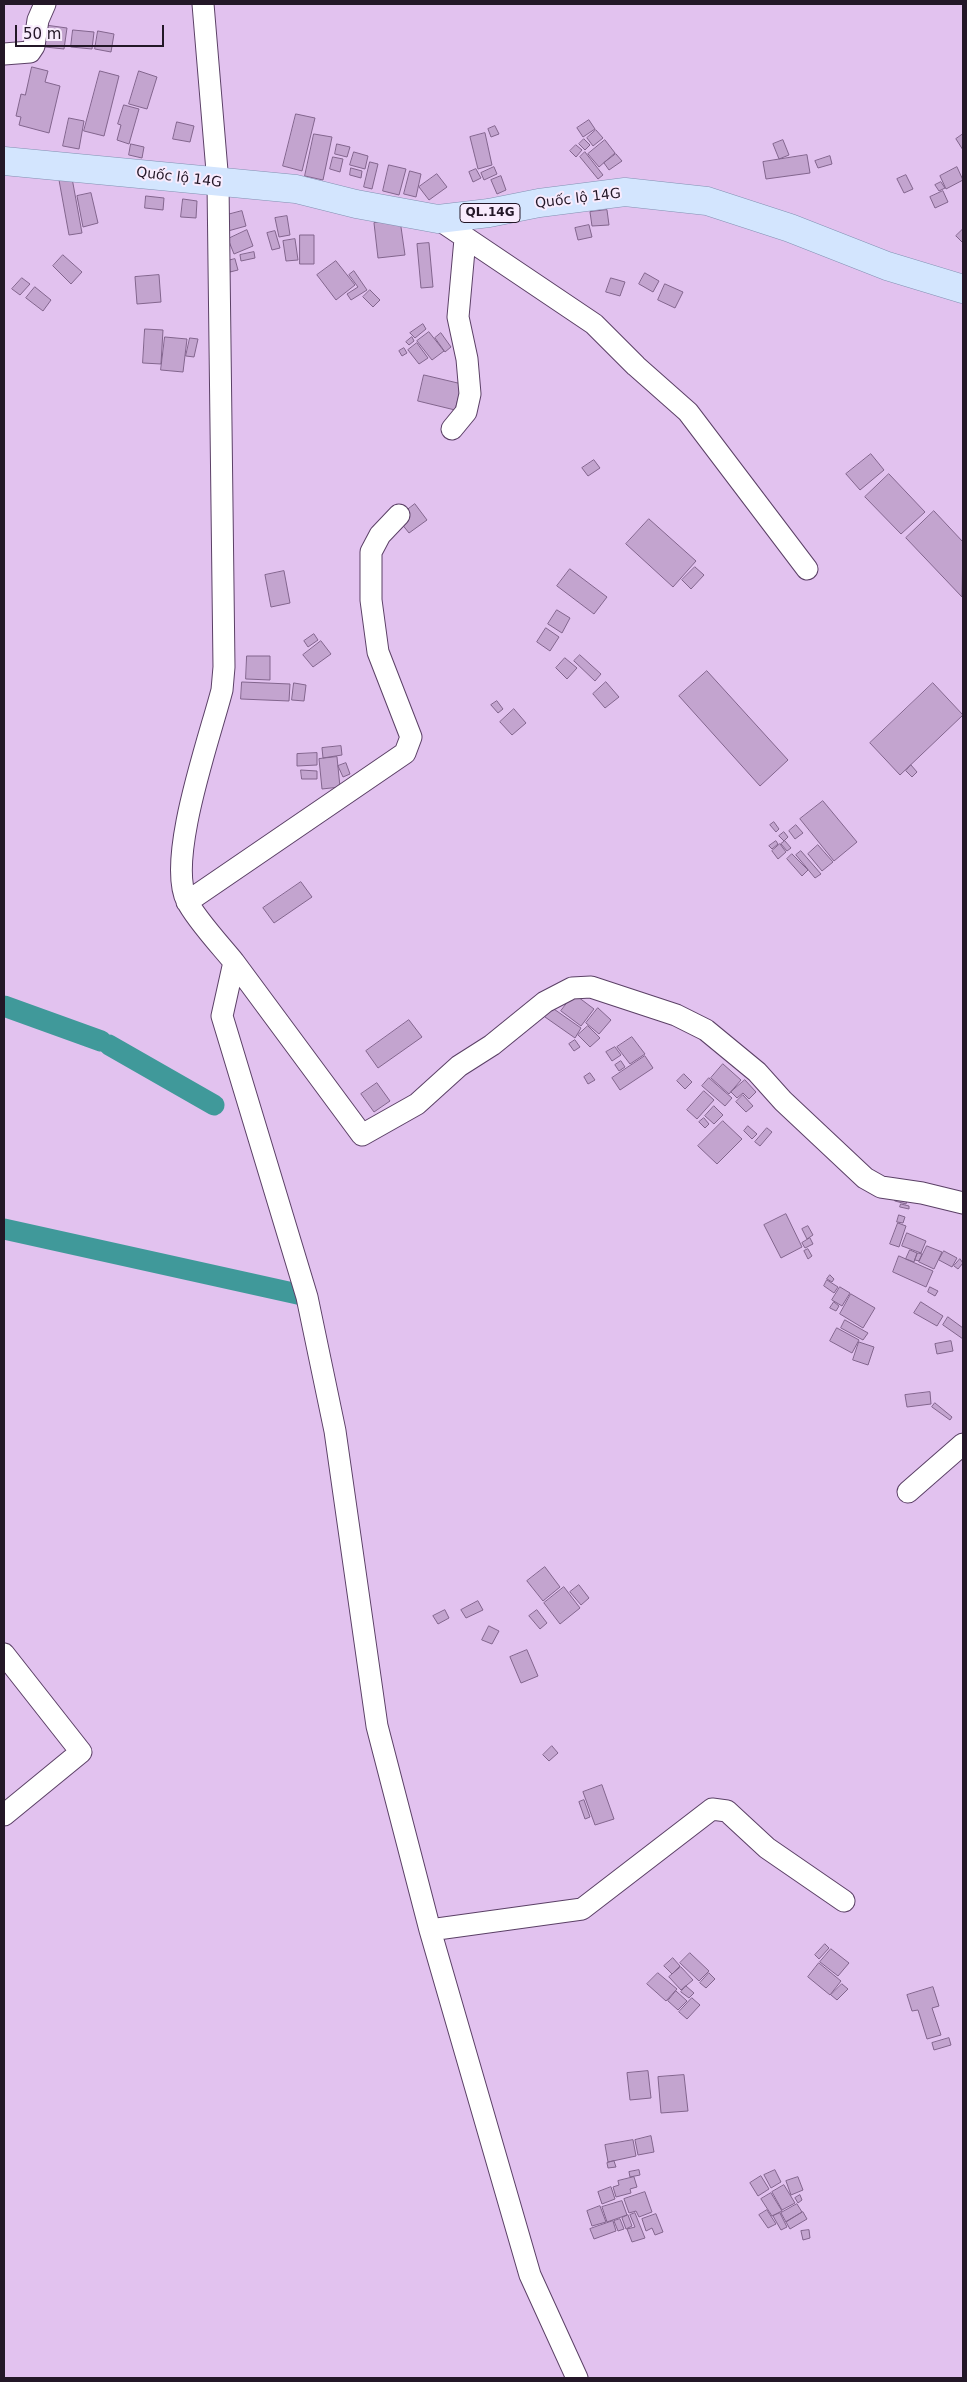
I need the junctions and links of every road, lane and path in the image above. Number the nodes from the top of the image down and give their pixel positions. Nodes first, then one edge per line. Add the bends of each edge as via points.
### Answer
1 (45, 4) edge
2 (204, 4) edge
3 (4, 54) edge
4 (4, 161) edge
5 (218, 183) junction
6 (438, 219) junction
7 (465, 239) junction
8 (963, 289) edge
9 (452, 429) dead end
10 (399, 515) dead end
11 (807, 569) dead end
12 (187, 902) junction
13 (234, 962) junction
14 (963, 1203) edge
15 (963, 1444) edge
16 (908, 1492) dead end
17 (4, 1654) edge
18 (4, 1815) edge
19 (844, 1901) dead end
20 (430, 1930) junction
21 (577, 2378) edge

1 - 3 street via 30,52
2 - 5 street
4 - 5 main road, Quốc lộ 14G / QL.14G
5 - 6 main road, Quốc lộ 14G / QL.14G via 296,189
5 - 12 street via 224,667 222,690 183,837 180,881
6 - 7 street
6 - 8 main road, Quốc lộ 14G / QL.14G via 625,192 707,201 790,228 887,266
7 - 9 street via 458,317 470,394 466,412
7 - 11 street via 594,324 688,412
10 - 12 street via 380,535 371,552 369,568 378,652 411,737 405,753
12 - 13 street
13 - 14 street via 362,1135 416,1104 459,1066 492,1045 545,1002 572,988 591,987 676,1015 706,1030 758,1072 783,1102 865,1178 881,1187
13 - 20 street via 222,1016 307,1297 335,1431 376,1726
15 - 16 street
17 - 18 street via 81,1752
19 - 20 street via 767,1848 727,1811 712,1808 582,1909
20 - 21 street via 530,2275

